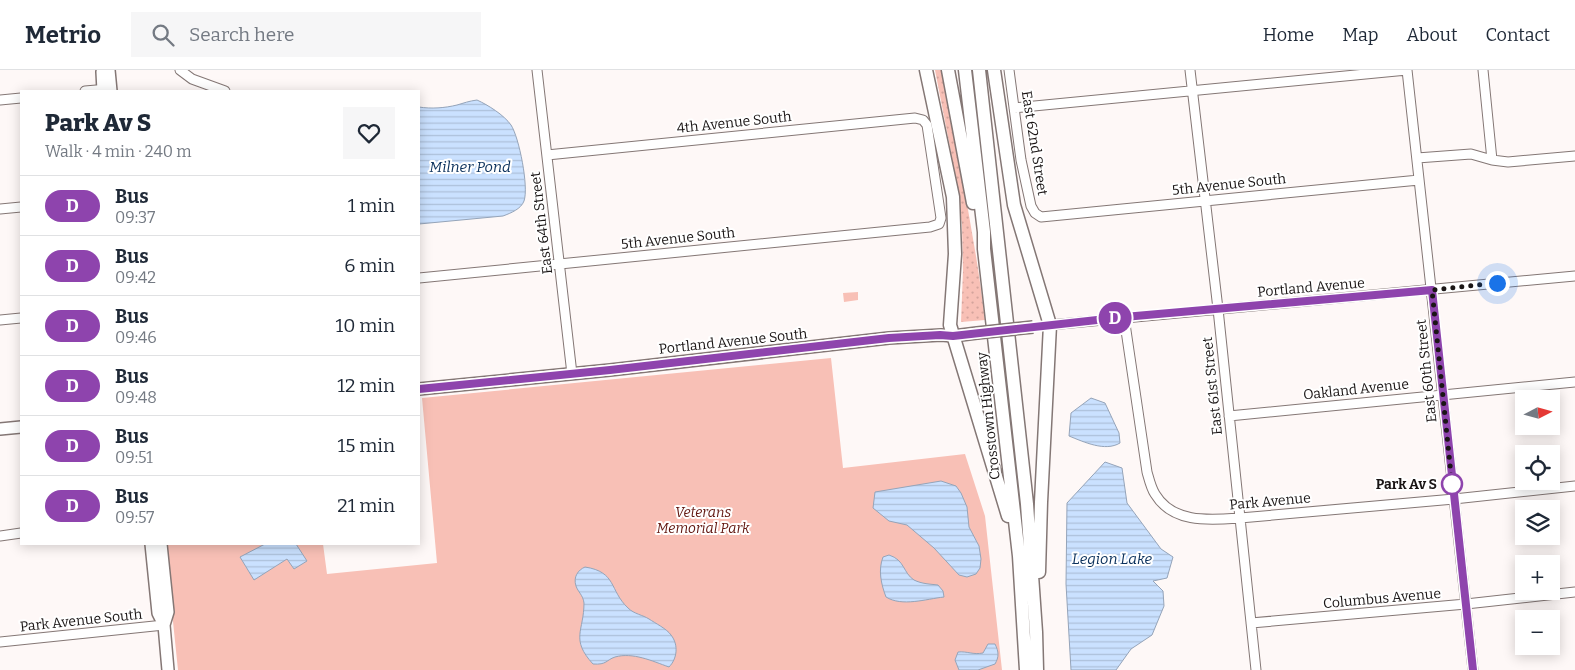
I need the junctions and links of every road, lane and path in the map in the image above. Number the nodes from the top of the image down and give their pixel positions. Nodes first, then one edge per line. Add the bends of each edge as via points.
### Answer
1 (101, 70) edge
2 (109, 70) edge
3 (180, 70) edge
4 (537, 70) edge
5 (926, 70) edge
6 (931, 70) edge
7 (948, 70) edge
8 (965, 70) edge
9 (979, 70) edge
10 (994, 70) edge
11 (1009, 70) edge
12 (1190, 70) edge
13 (1407, 70) edge
14 (1482, 70) edge
15 (107, 90) edge
16 (222, 90) edge
17 (1192, 91) junction
18 (20, 98) edge
19 (0, 100) edge
20 (935, 104) junction
21 (1014, 108) junction
22 (547, 155) junction
23 (1575, 156) edge
24 (1417, 158) junction
25 (1492, 160) junction
26 (1419, 180) junction
27 (1205, 200) junction
28 (20, 207) edge
29 (0, 210) edge
30 (1041, 217) joint
31 (939, 224) joint
32 (984, 249) junction
33 (560, 264) junction
34 (1575, 276) edge
35 (420, 278) edge
36 (1432, 290) junction
37 (1218, 309) junction
38 (1124, 317) junction
39 (20, 318) edge
40 (0, 320) edge
41 (1050, 325) junction
42 (953, 336) junction
43 (572, 374) junction
44 (1575, 382) edge
45 (420, 389) edge
46 (1443, 394) junction
47 (1229, 416) junction
48 (20, 427) edge
49 (0, 429) edge
50 (1575, 486) edge
51 (1454, 499) junction
52 (1240, 518) junction
53 (20, 534) edge
54 (0, 536) edge
55 (151, 545) edge
56 (161, 545) edge
57 (1019, 556) junction
58 (1575, 592) edge
59 (1466, 604) junction
60 (1251, 623) junction
61 (164, 625) junction
62 (1036, 632) junction
63 (0, 642) edge
64 (168, 670) edge
65 (1026, 670) edge
66 (1037, 670) edge
67 (1256, 670) edge
68 (1473, 670) edge

1 - 15 main road
2 - 15 main road
3 - 16 street via 192,80
4 - 22 street, East 64th Street
5 - 20 highway
6 - 20 highway
7 - 32 highway
8 - 32 highway, Crosstown Highway
9 - 62 highway, Crosstown Highway via 1027,504
10 - 41 highway via 1014,205
11 - 21 street, East 62nd Street
12 - 17 street, East 61st Street
13 - 17 street
13 - 24 street, East 60th Street
14 - 25 street
17 - 21 street
17 - 27 street, East 61st Street
18 - 19 street
20 - 42 highway via 953,197 955,254 950,326
21 - 30 street, East 62nd Street via 1031,206
22 - 31 street, 4th Avenue South via 914,118 923,120 927,125 941,218
22 - 33 street, East 64th Street
23 - 25 street via 1508,162
24 - 25 street via 1471,154
24 - 26 street, East 60th Street
26 - 27 street, 5th Avenue South
26 - 36 street, East 60th Street
27 - 30 street, 5th Avenue South
27 - 37 street, East 61st Street
28 - 29 street
31 - 33 street, 5th Avenue South via 930,228
32 - 57 highway, Crosstown Highway
33 - 35 street, 5th Avenue South
33 - 43 street, East 64th Street
34 - 36 street, Portland Avenue
36 - 37 street, Portland Avenue
36 - 46 street, East 60th Street
37 - 38 street, Portland Avenue
37 - 47 street, East 61st Street
38 - 41 street, Portland Avenue
38 - 52 street, Park Avenue via 1147,472 1154,494 1165,506 1194,519
39 - 40 street
41 - 42 main road, Portland Avenue South, bridge
41 - 62 highway
42 - 43 main road, Portland Avenue South via 889,338
42 - 57 highway
43 - 45 main road, Portland Avenue South
44 - 46 street, Oakland Avenue
46 - 47 street, Oakland Avenue
46 - 51 street, East 60th Street
47 - 52 street, East 61st Street
48 - 49 main road
50 - 51 street, Park Avenue
51 - 52 street, Park Avenue
51 - 59 street, East 60th Street
52 - 60 street, East 61st Street
53 - 54 street
55 - 61 main road via 158,613
56 - 61 main road via 168,612
57 - 65 highway, Crosstown Highway
58 - 59 street, Columbus Avenue
59 - 60 street, Columbus Avenue
59 - 68 street, East 60th Street
60 - 67 street, East 61st Street
61 - 63 street, Park Avenue South
61 - 64 main road
62 - 66 highway, Crosstown Highway

